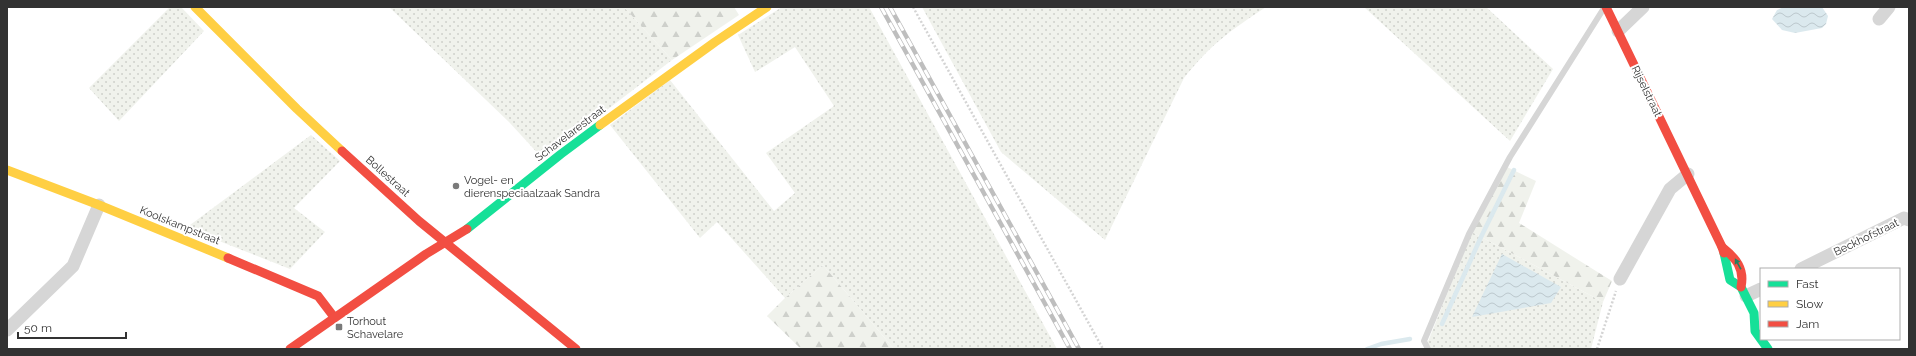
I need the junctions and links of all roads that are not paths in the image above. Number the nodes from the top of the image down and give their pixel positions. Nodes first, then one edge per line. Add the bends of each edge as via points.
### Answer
1 (195, 7) edge
2 (767, 7) edge
3 (1605, 7) edge
4 (1643, 7) edge
5 (1889, 7) edge
6 (1879, 19) dead end
7 (1618, 31) junction
8 (7, 170) edge
9 (1688, 174) junction
10 (99, 205) junction
11 (1909, 220) edge
12 (445, 243) junction
13 (1722, 246) junction
14 (1803, 268) edge
15 (1620, 279) road end
16 (1760, 289) edge
17 (1743, 291) junction
18 (1758, 315) edge
19 (334, 317) junction
20 (7, 330) edge
21 (1760, 338) edge
22 (1762, 340) edge
23 (290, 349) edge
24 (576, 349) edge
25 (1428, 349) edge
26 (1768, 349) edge

1 - 12 street, Bollestraat via 297,109
2 - 12 street, Schavelarestraat via 561,154
3 - 7 street, Rijselstraat
3 - 25 lane via 1510,157 1469,234 1424,341
4 - 7 street
5 - 6 street
7 - 9 street, Rijselstraat
8 - 10 street, Koolskampstraat
9 - 13 street, Rijselstraat
9 - 15 street via 1670,189
10 - 19 street, Koolskampstraat via 318,296
10 - 20 street via 74,266
11 - 14 street, Beckhofstraat via 1904,218
12 - 19 street, Schavelarestraat
12 - 24 street, Bollestraat
13 - 17 street, Rijselstraat via 1730,280
17 -> 13 street, Rijselstraat via 1743,272 1734,256
16 - 17 street
17 - 18 street, Rijselstraat
18 - 21 street, Rijselstraat via 1755,331
19 - 23 street, Schavelarestraat
22 - 26 street, Rijselstraat

